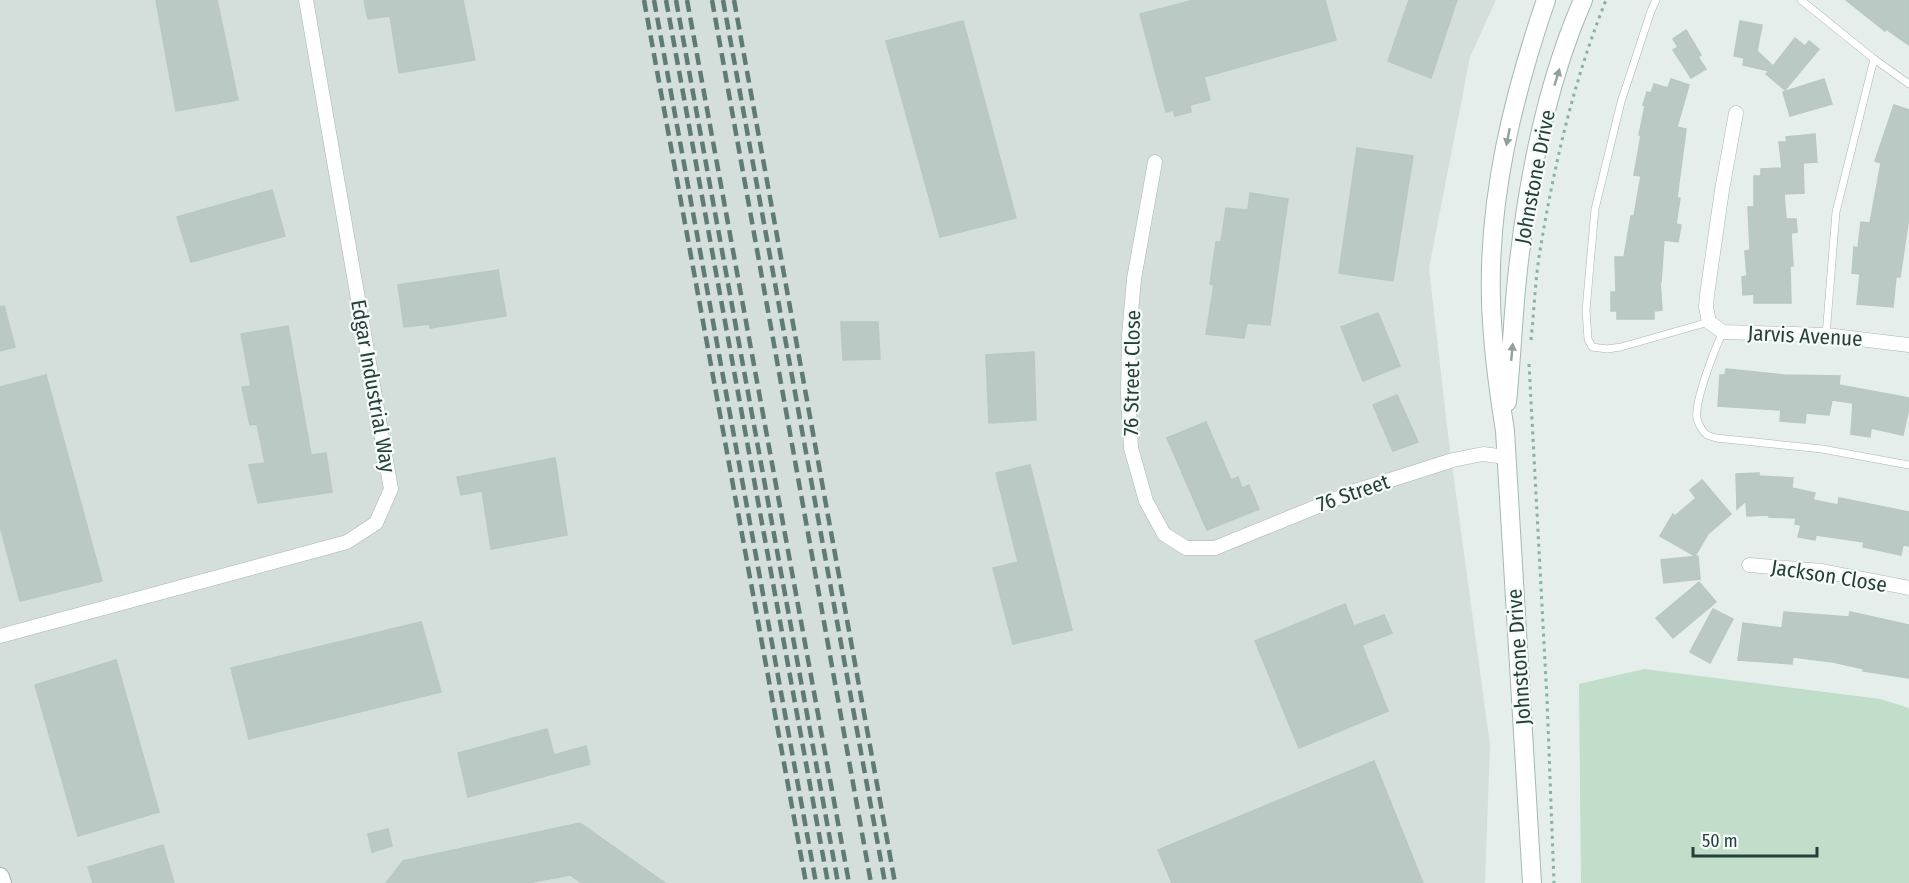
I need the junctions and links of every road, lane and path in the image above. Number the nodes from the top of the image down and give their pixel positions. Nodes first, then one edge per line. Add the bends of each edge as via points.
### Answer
1 (306, 0) edge
2 (1546, 0) edge
3 (1583, 0) edge
4 (1606, 0) edge
5 (1656, 0) edge
6 (1801, 0) edge
7 (1874, 59) junction
8 (1909, 84) edge
9 (1736, 113) dead end
10 (1155, 162) dead end
11 (1708, 320) junction
12 (1723, 332) junction
13 (1826, 335) junction
14 (1909, 345) edge
15 (1530, 349) dead end
16 (1529, 360) dead end
17 (1505, 431) junction
18 (1506, 457) junction
19 (1909, 465) edge
20 (1205, 548) joint
21 (1749, 565) dead end
22 (1909, 588) edge
23 (0, 636) edge
24 (0, 877) edge
25 (2, 883) edge
26 (1532, 883) edge
27 (1554, 883) edge

1 - 23 street, Edgar Industrial Way via 391,489 376,523 347,542
2 -> 17 main road, Johnstone Drive via 1513,111 1493,233 1494,356
17 -> 3 main road, Johnstone Drive via 1519,262 1531,180 1549,101
4 - 15 path via 1587,47 1564,135 1539,258
5 - 11 lane via 1620,102 1595,209 1586,310 1588,339 1592,347 1621,347
6 - 7 lane
7 - 8 lane
7 - 13 lane via 1836,212
9 - 11 street via 1707,296
10 - 20 street, 76 Street Close via 1134,279 1129,336 1131,448 1146,501 1164,534 1186,548
11 - 12 street, Jarvis Avenue
12 - 13 street, Jarvis Avenue
12 - 19 lane via 1698,406 1697,417 1707,435 1822,449
13 - 14 street, Jarvis Avenue
16 - 27 path
17 - 18 main road, Johnstone Drive
18 - 20 street, 76 Street via 1483,454 1453,460 1355,491 1215,548
18 - 26 main road, Johnstone Drive
21 - 22 street, Jackson Close via 1822,571
24 - 25 main road

